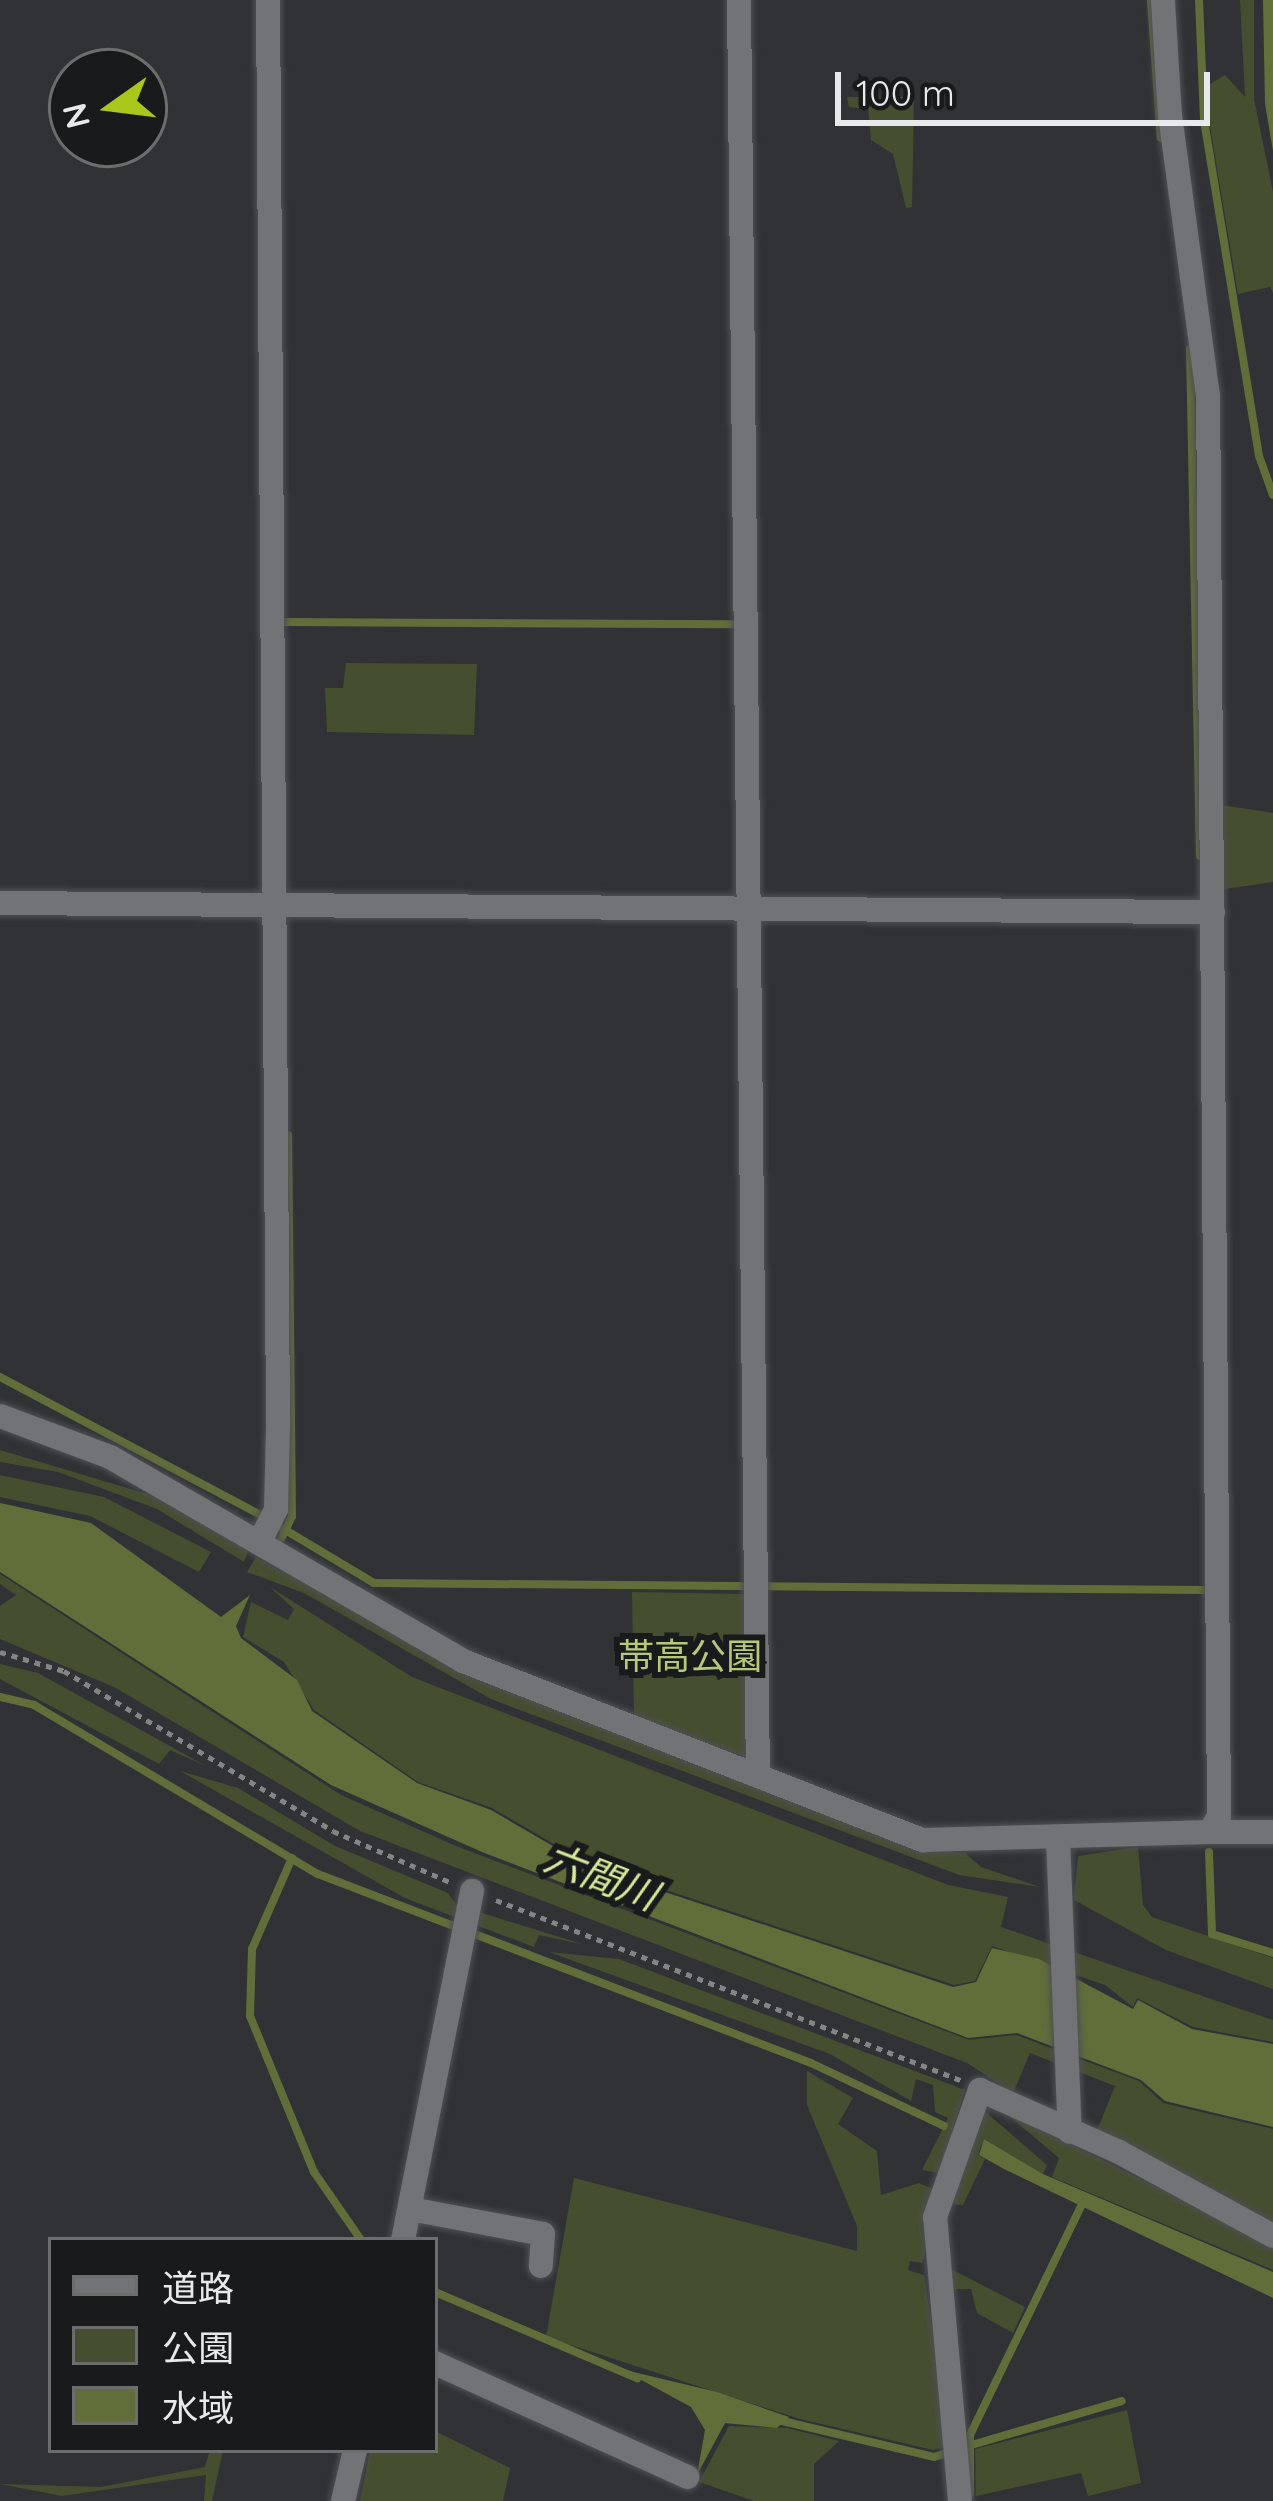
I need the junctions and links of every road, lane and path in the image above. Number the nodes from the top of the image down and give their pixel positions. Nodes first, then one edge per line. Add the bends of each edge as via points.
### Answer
1 (268, 0) edge
2 (739, 0) edge
3 (1163, 0) edge
4 (0, 903) edge
5 (281, 907) junction
6 (749, 907) junction
7 (1203, 912) junction
8 (6, 1422) edge
9 (266, 1529) junction
10 (758, 1775) junction
11 (1210, 1832) junction
12 (1273, 1832) edge
13 (1058, 1840) junction
14 (470, 1904) dead end
15 (1070, 2122) junction
16 (410, 2210) junction
17 (1273, 2236) edge
18 (404, 2237) edge
19 (541, 2266) dead end
20 (438, 2363) edge
21 (354, 2453) edge
22 (688, 2477) dead end
23 (344, 2501) edge
24 (960, 2501) edge

1 - 5 street
2 - 6 street
3 - 7 street via 1170,116 1206,361
4 - 5 street
5 - 6 street
5 - 9 street
6 - 7 street
6 - 10 street
7 - 11 street via 1219,1816
8 - 9 street via 110,1457
9 - 10 street via 463,1661
10 - 13 street via 923,1840
11 - 12 street
11 - 13 street
13 - 15 street
14 - 16 street
15 - 17 street
15 - 24 street via 980,2090 934,2217
16 - 18 street
16 - 19 street via 543,2234
20 - 22 street
21 - 23 street

